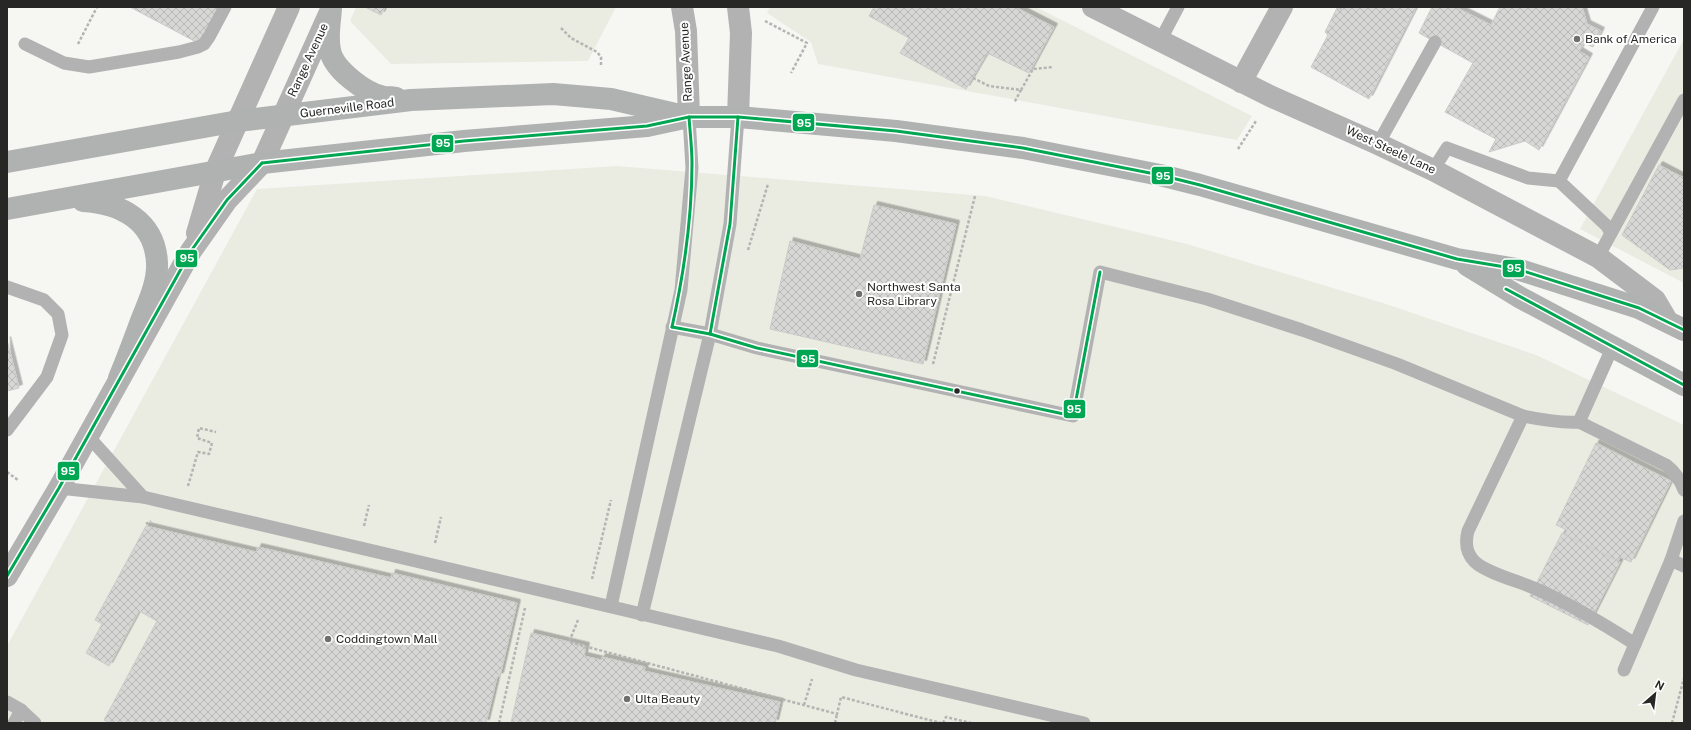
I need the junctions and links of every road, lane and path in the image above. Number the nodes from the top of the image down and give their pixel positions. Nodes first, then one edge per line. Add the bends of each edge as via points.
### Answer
1 (97, 7) edge
2 (225, 7) edge
3 (289, 7) edge
4 (682, 7) edge
5 (738, 7) edge
6 (1093, 7) edge
7 (1178, 7) edge
8 (1282, 7) edge
9 (1653, 7) edge
10 (331, 8) edge
11 (761, 19) dead end
12 (561, 28) dead end
13 (1160, 41) junction
14 (1436, 42) dead end
15 (25, 44) dead end
16 (68, 64) junction
17 (601, 67) dead end
18 (1053, 67) dead end
19 (791, 73) dead end
20 (973, 78) dead end
21 (1241, 82) junction
22 (1021, 90) junction
23 (411, 100) junction
24 (1684, 100) edge
25 (1014, 103) dead end
26 (282, 116) junction
27 (689, 117) junction
28 (738, 117) junction
29 (238, 121) junction
30 (1256, 121) dead end
31 (1378, 144) junction
32 (1238, 149) dead end
33 (7, 162) edge
34 (262, 163) junction
35 (1433, 170) junction
36 (215, 172) junction
37 (1559, 182) junction
38 (768, 184) dead end
39 (975, 196) dead end
40 (58, 200) junction
41 (7, 210) edge
42 (1612, 233) junction
43 (191, 251) junction
44 (748, 253) dead end
45 (1598, 257) junction
46 (1457, 260) junction
47 (7, 287) edge
48 (1676, 326) edge
49 (672, 327) junction
50 (710, 334) junction
51 (1613, 346) junction
52 (932, 369) dead end
53 (119, 378) junction
54 (1684, 385) edge
55 (1523, 416) junction
56 (1579, 422) junction
57 (7, 430) edge
58 (216, 432) dead end
59 (88, 436) junction
60 (7, 472) edge
61 (18, 480) dead end
62 (188, 486) dead end
63 (59, 488) junction
64 (1684, 490) edge
65 (612, 494) dead end
66 (143, 497) junction
67 (369, 505) dead end
68 (440, 517) dead end
69 (1684, 521) edge
70 (364, 526) dead end
71 (435, 543) dead end
72 (1671, 560) junction
73 (1684, 566) edge
74 (7, 576) edge
75 (592, 579) dead end
76 (526, 602) dead end
77 (611, 606) junction
78 (642, 615) junction
79 (579, 616) dead end
80 (570, 619) dead end
81 (577, 622) junction
82 (1635, 644) junction
83 (1624, 670) dead end
84 (1684, 678) edge
85 (812, 679) dead end
86 (7, 702) edge
87 (804, 705) junction
88 (21, 710) junction
89 (837, 714) junction
90 (14, 723) edge
91 (35, 723) edge
92 (499, 723) edge
93 (835, 723) edge
94 (942, 723) edge
95 (971, 723) edge
96 (1084, 723) edge
97 (1672, 723) edge

1 - 16 path
2 - 16 lane via 209,37 198,47 89,67
3 - 29 street, Range Avenue
4 - 27 street, Range Avenue via 686,31
5 - 28 street via 741,33
6 - 13 street, West Steele Lane
7 - 13 lane
8 - 21 street
9 - 37 lane
10 - 23 main road via 330,50 333,60 356,82 383,96
10 - 26 street, Range Avenue
11 - 19 path via 807,43
12 - 17 path via 571,38 597,52 601,57
13 - 21 street, West Steele Lane
14 - 31 lane
15 - 16 lane
18 - 22 path via 1033,69
20 - 22 path via 989,86
21 - 31 street, West Steele Lane
22 - 25 path
23 - 26 main road, Guerneville Road
23 - 27 main road, Guerneville Road via 553,94 611,99
24 - 42 lane
26 - 29 main road, Guerneville Road
26 - 34 street, Range Avenue
27 - 28 main road, Guerneville Road
27 - 34 main road, Guerneville Road via 632,128 464,141
27 - 49 lane via 691,195 681,290
28 - 46 main road, Guerneville Road via 896,131 1023,148 1160,175
28 - 50 lane via 730,224
29 - 33 main road, Guerneville Road
29 - 36 street, Range Avenue
30 - 32 path
31 - 35 street, West Steele Lane
34 - 36 main road, Guerneville Road
34 - 43 street, Range Avenue via 227,200
35 - 37 lane via 1447,148 1528,178
35 - 45 street, West Steele Lane
36 - 40 main road, Guerneville Road
36 - 43 street, Range Avenue
37 - 42 lane
38 - 44 path
39 - 52 path
40 - 41 main road, Guerneville Road
40 - 53 main road via 112,205 138,219 149,234 157,263 153,289
42 - 45 lane
43 - 53 street, Range Avenue
45 - 48 street, West Steele Lane via 1655,300
46 - 48 main road, Guerneville Road via 1517,269 1639,308
46 - 51 main road, Guerneville Road via 1521,298
47 - 57 lane via 44,300 58,314 62,335 47,377
49 - 50 lane
49 - 77 lane
50 - 55 lane via 757,348 1073,416 1100,272 1207,299 1302,330 1397,364
50 - 78 lane
51 - 54 main road, Guerneville Road
51 - 56 lane
53 - 59 street, Range Avenue
55 - 56 lane via 1562,423
55 - 82 lane via 1468,531 1466,548 1483,567 1567,604
56 - 64 lane via 1666,465 1681,480
58 - 62 path via 199,428 197,438 212,443 210,454 198,452
59 - 63 street, Range Avenue
59 - 66 lane
60 - 61 path
63 - 66 lane
63 - 74 street, Range Avenue
65 - 75 path
66 - 77 lane
67 - 70 path
68 - 71 path
69 - 72 lane
72 - 73 lane
72 - 82 lane
76 - 92 path
77 - 78 lane
78 - 96 lane via 778,646 856,670
79 - 81 path
80 - 81 path
81 - 87 path via 569,642
82 - 83 lane
84 - 97 path
85 - 87 path
86 - 88 lane
87 - 89 path
88 - 90 lane
88 - 91 lane
89 - 93 path
89 - 94 path via 841,697
94 - 95 path via 946,717

